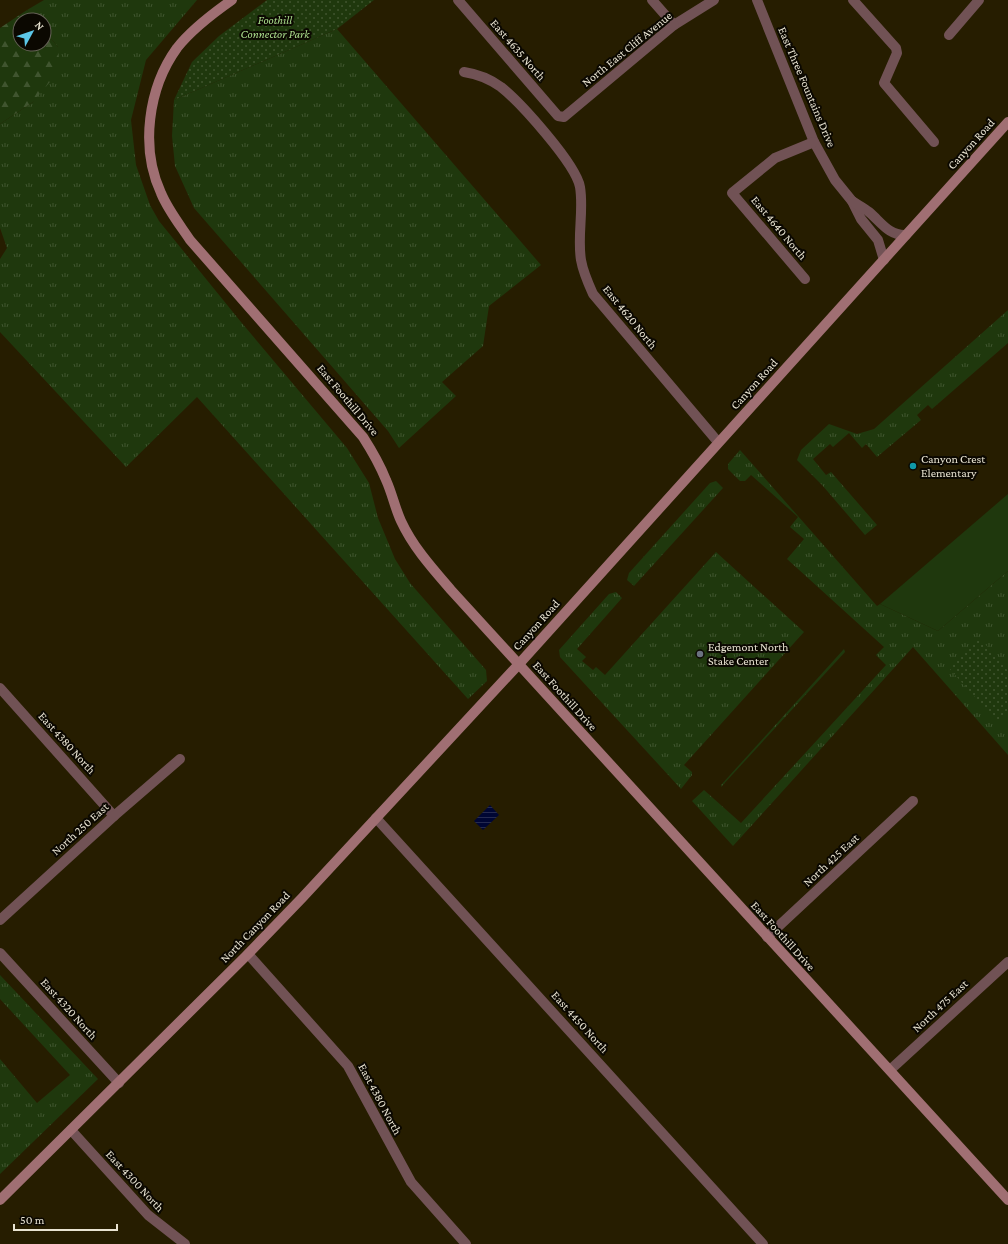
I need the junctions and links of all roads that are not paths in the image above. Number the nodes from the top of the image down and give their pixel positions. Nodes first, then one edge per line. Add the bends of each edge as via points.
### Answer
1 (232, 0) edge
2 (458, 0) edge
3 (652, 0) edge
4 (714, 0) edge
5 (757, 0) edge
6 (853, 0) edge
7 (979, 0) edge
8 (674, 25) junction
9 (949, 35) dead end
10 (464, 72) dead end
11 (558, 116) joint
12 (1008, 122) edge
13 (814, 142) junction
14 (934, 142) dead end
15 (852, 202) junction
16 (906, 235) junction
17 (884, 260) junction
18 (805, 279) dead end
19 (718, 442) junction
20 (519, 664) junction
21 (0, 688) edge
22 (180, 759) dead end
23 (913, 801) dead end
24 (114, 816) junction
25 (376, 818) junction
26 (0, 920) edge
27 (767, 937) junction
28 (0, 953) edge
29 (248, 954) junction
30 (1008, 962) edge
31 (890, 1070) junction
32 (119, 1083) junction
33 (71, 1130) junction
34 (0, 1200) edge
35 (1008, 1200) edge
36 (185, 1244) edge
37 (466, 1244) edge
38 (764, 1244) edge

1 - 20 main road, East Foothill Drive via 204,21 177,48 159,80 153,102 149,144 152,167 160,193 190,240 363,437 386,479 400,520 411,541 451,590
2 - 11 street, East 4635 North
3 - 8 street
4 - 8 street, North East Cliff Avenue
5 - 13 street, East Three Fountains Drive
6 - 14 street via 896,48 897,53 884,83
7 - 9 street
8 - 11 street, North East Cliff Avenue via 564,117
10 - 19 street, East 4620 North via 483,77 500,86 514,98 571,165 580,185 580,259 583,272 594,294
12 - 16 main road, Canyon Road
13 - 15 street, East Three Fountains Drive via 835,180
13 - 18 street, East 4640 North via 776,158 732,194
15 - 16 street, East Three Fountains Drive via 864,208 890,231
15 - 17 street, East Three Fountains Drive via 861,219 878,240
16 - 17 main road, Canyon Road
17 - 19 main road, Canyon Road
19 - 20 main road, Canyon Road
20 - 25 main road, North Canyon Road
20 - 27 main road, East Foothill Drive
21 - 24 street, East 4380 North
22 - 24 street, North 250 East
23 - 27 street, North 425 East
24 - 26 street, North 250 East
25 - 29 main road, North Canyon Road
25 - 38 street, East 4450 North
27 - 31 main road, East Foothill Drive
28 - 32 street, East 4320 North
29 - 32 main road, North Canyon Road
29 - 37 street, East 4380 North via 348,1066 412,1182
30 - 31 street, North 475 East
31 - 35 main road, East Foothill Drive
32 - 33 main road, North Canyon Road
33 - 34 main road, North Canyon Road
33 - 36 street, East 4300 North via 148,1215

